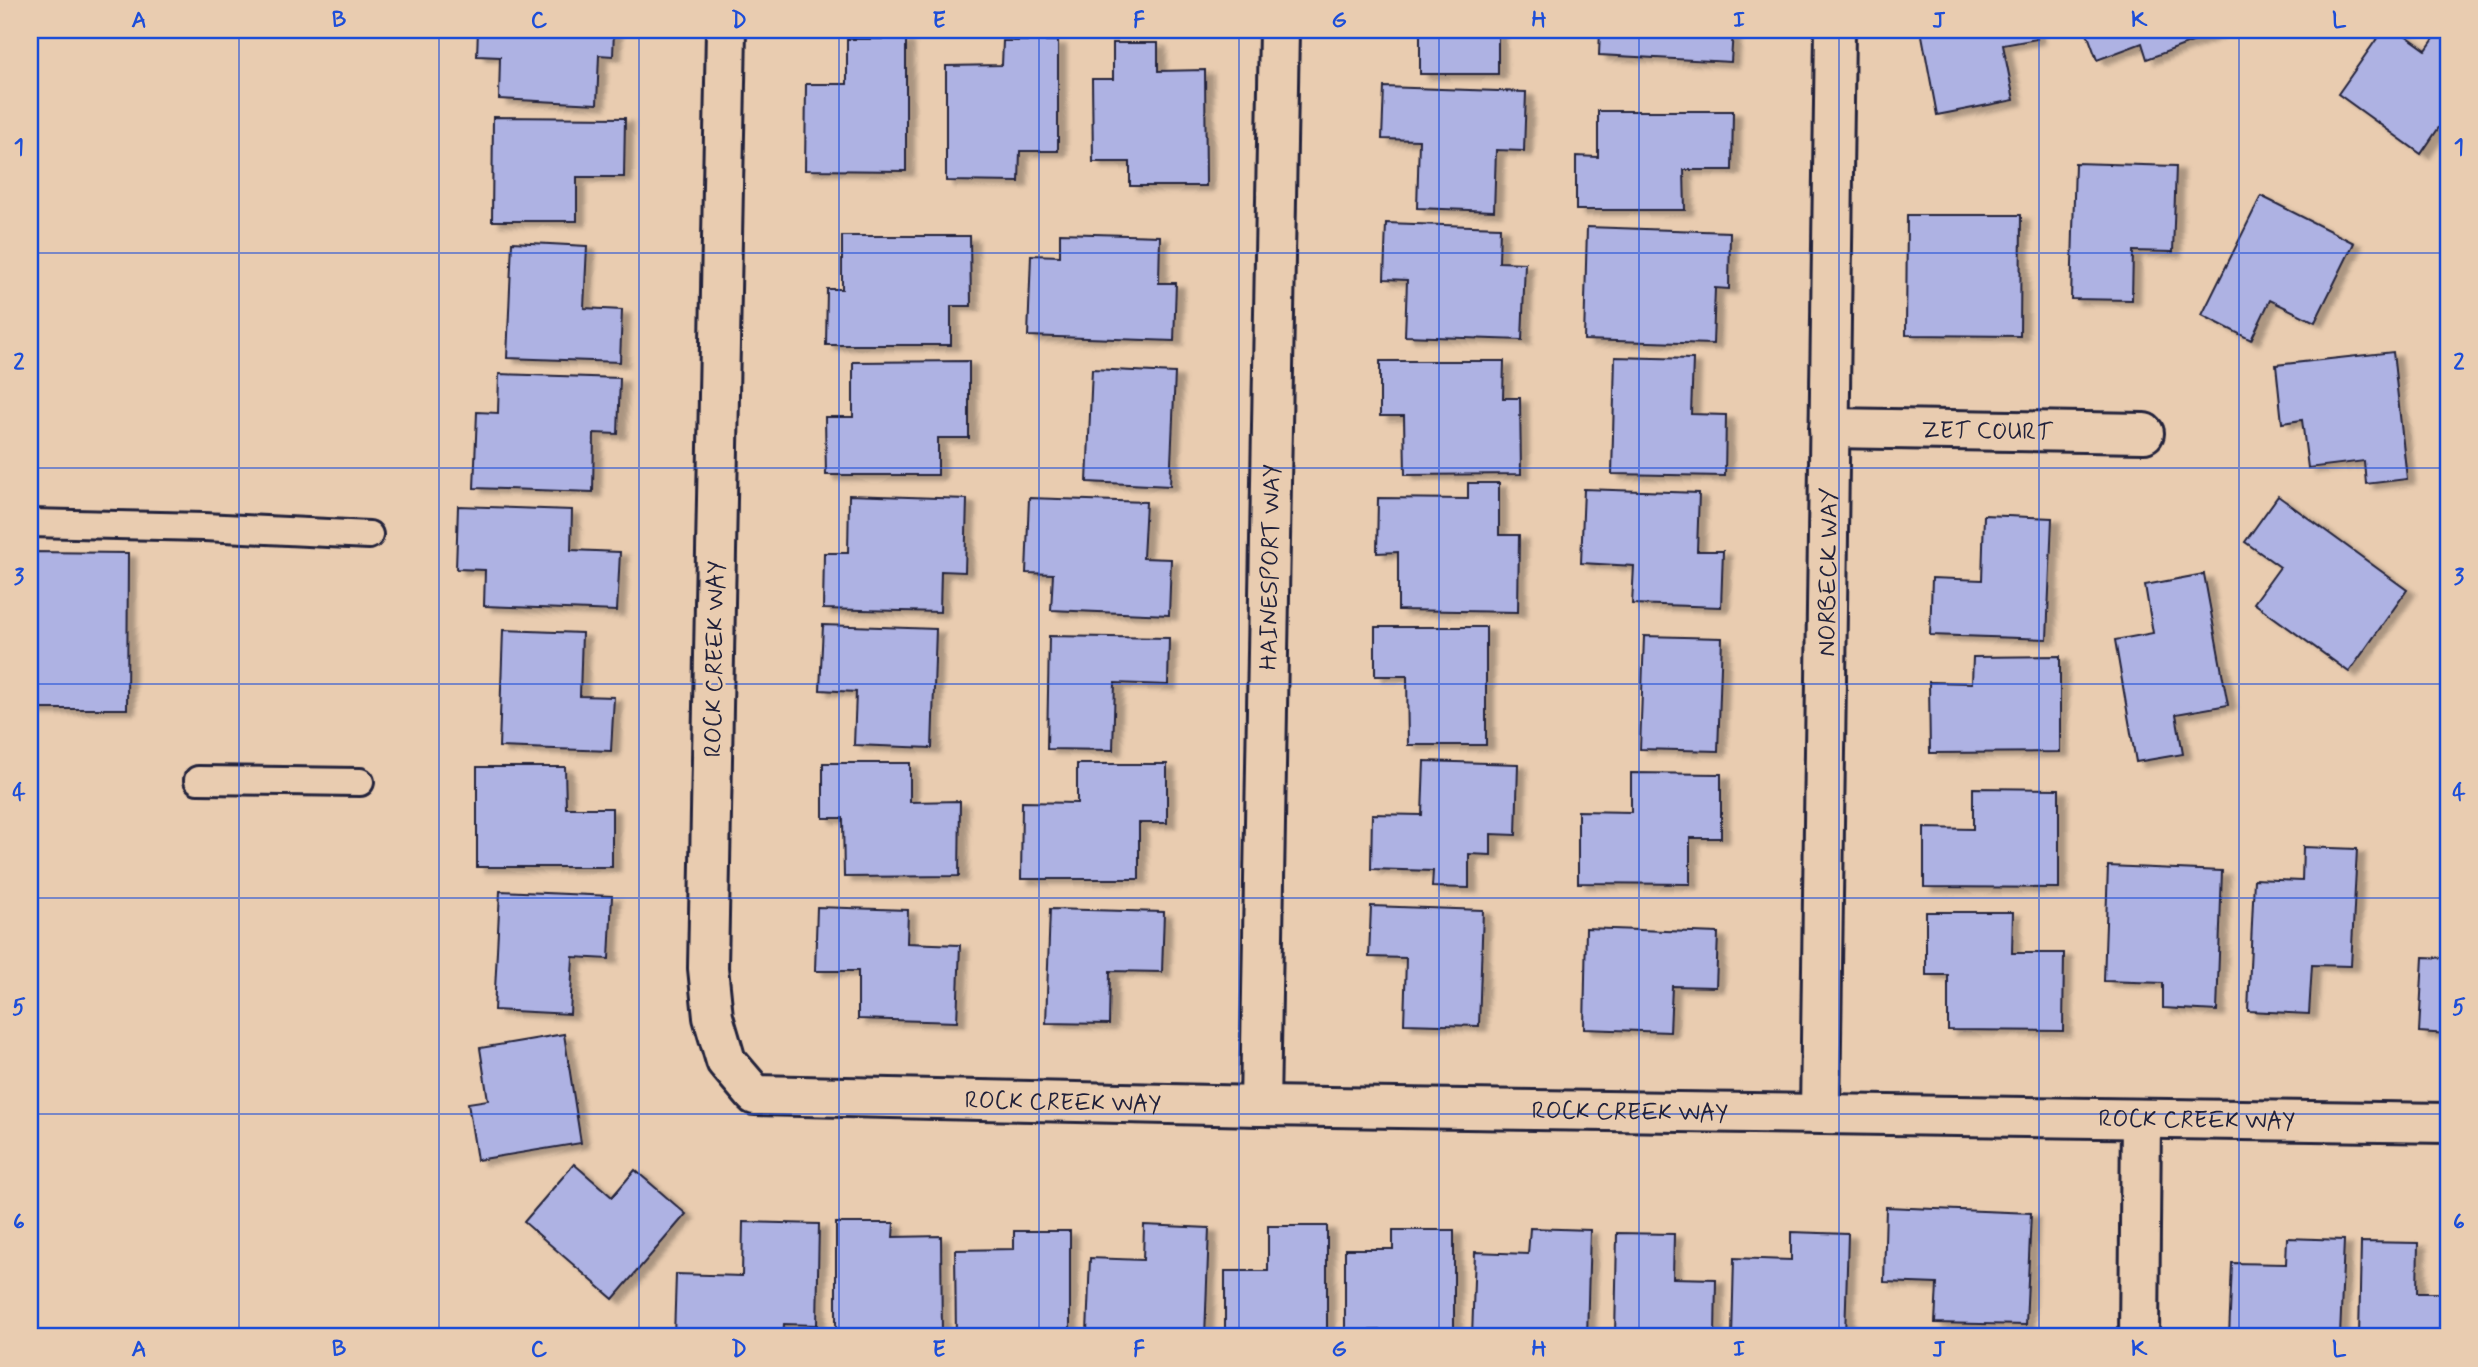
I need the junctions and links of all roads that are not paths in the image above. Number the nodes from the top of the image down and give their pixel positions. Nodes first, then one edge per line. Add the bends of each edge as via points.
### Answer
1 (726, 30) edge
2 (1279, 30) edge
3 (1835, 30) edge
4 (1829, 428) junction
5 (2144, 433) dead end
6 (30, 523) edge
7 (369, 535) dead end
8 (198, 780) dead end
9 (360, 782) dead end
10 (1260, 1106) junction
11 (1820, 1114) junction
12 (2141, 1119) junction
13 (2448, 1123) edge
14 (2139, 1337) edge

1 - 10 street, ROCK CREEK WAY via 708,968 713,1017 726,1061 755,1095
2 - 10 street, HAINESPORT WAY
3 - 4 street, NORBECK WAY
4 - 5 street, ZET COURT
4 - 11 street, NORBECK WAY
6 - 7 lane
8 - 9 lane
10 - 11 street, ROCK CREEK WAY
11 - 12 street, ROCK CREEK WAY
12 - 13 street, ROCK CREEK WAY
12 - 14 street

